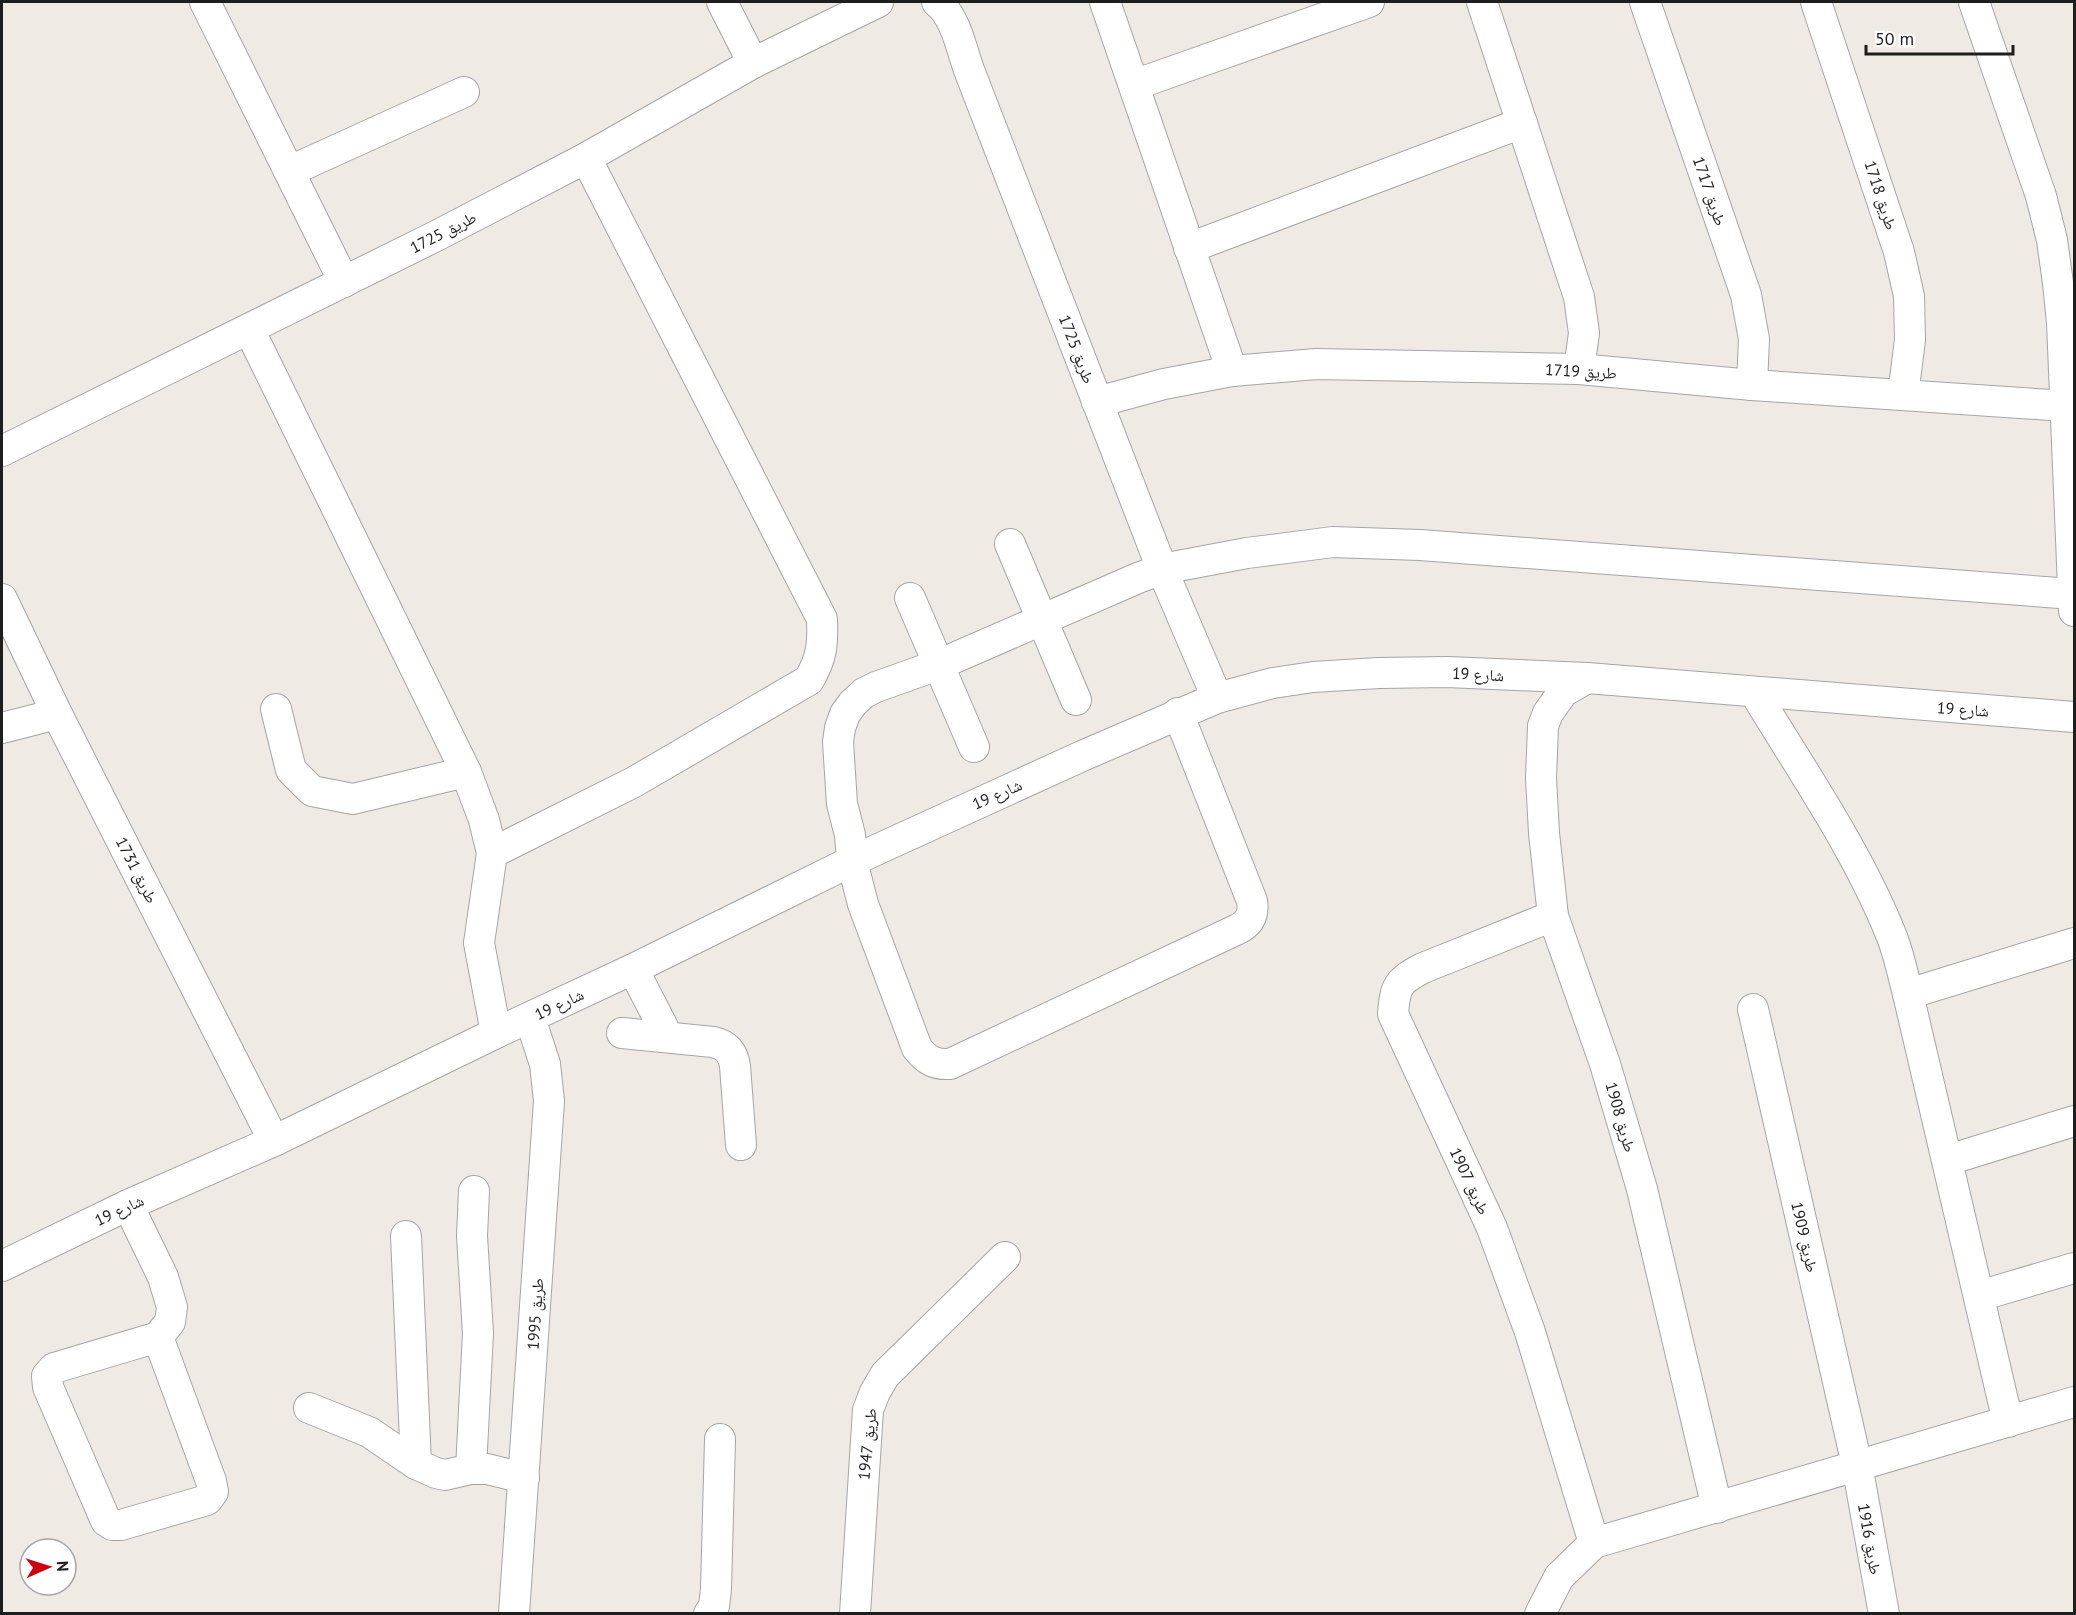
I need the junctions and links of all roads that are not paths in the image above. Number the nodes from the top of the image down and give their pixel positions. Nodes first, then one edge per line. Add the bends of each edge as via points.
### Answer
1 (205, 2) edge
2 (722, 2) edge
3 (878, 2) edge
4 (937, 2) edge
5 (1105, 2) edge
6 (1369, 2) edge
7 (1482, 2) edge
8 (1645, 2) edge
9 (1816, 2) edge
10 (1974, 2) edge
11 (753, 63) junction
12 (1134, 85) junction
13 (464, 92) dead end
14 (1522, 123) junction
15 (586, 158) junction
16 (290, 171) junction
17 (1189, 248) junction
18 (344, 282) junction
19 (2068, 323) edge
20 (249, 328) junction
21 (1580, 369) junction
22 (1232, 372) junction
23 (1752, 385) junction
24 (1903, 395) junction
25 (1097, 402) junction
26 (2067, 406) junction
27 (2, 451) edge
28 (1010, 544) dead end
29 (1162, 569) junction
30 (910, 598) dead end
31 (2, 599) edge
32 (2074, 603) edge
33 (1042, 620) junction
34 (939, 665) junction
35 (1506, 675) junction
36 (1587, 678) junction
37 (1755, 693) junction
38 (1217, 698) junction
39 (1076, 700) dead end
40 (276, 710) dead end
41 (1178, 713) junction
42 (57, 714) junction
43 (2074, 717) edge
44 (1543, 726) junction
45 (2, 728) edge
46 (974, 747) dead end
47 (466, 772) junction
48 (492, 853) junction
49 (852, 861) junction
50 (1553, 916) junction
51 (2074, 943) edge
52 (633, 969) junction
53 (1908, 994) junction
54 (1753, 1009) dead end
55 (530, 1018) junction
56 (496, 1033) junction
57 (622, 1033) dead end
58 (664, 1037) junction
59 (2074, 1121) edge
60 (274, 1141) junction
61 (741, 1145) dead end
62 (1948, 1160) junction
63 (474, 1191) dead end
64 (128, 1205) junction
65 (406, 1236) dead end
66 (1005, 1257) dead end
67 (2, 1266) edge
68 (2074, 1268) edge
69 (1979, 1296) junction
70 (158, 1337) junction
71 (2074, 1402) edge
72 (309, 1408) dead end
73 (2008, 1422) junction
74 (720, 1439) dead end
75 (416, 1464) junction
76 (1857, 1465) junction
77 (471, 1469) junction
78 (524, 1478) junction
79 (1717, 1508) junction
80 (1594, 1543) junction
81 (514, 1614) edge
82 (709, 1614) edge
83 (855, 1614) edge
84 (1540, 1614) edge
85 (1884, 1614) edge

1 - 16 street
2 - 11 street
3 - 11 street, طريق 1725
4 - 25 street, طريق 1725 via 954,26
5 - 12 street
6 - 12 street
7 - 14 street
8 - 23 street, طريق 1717 via 1746,295 1754,339
9 - 24 street, طريق 1718 via 1899,252 1909,296 1910,340
10 - 19 street via 2042,196
11 - 15 street, طريق 1725
12 - 17 street
13 - 16 street
14 - 17 street
14 - 21 street via 1579,297 1584,333
15 - 18 street, طريق 1725
15 - 48 street via 822,619 824,646 809,680 634,783
16 - 18 street
17 - 22 street
18 - 20 street, طريق 1725
19 - 26 street
20 - 27 street, طريق 1725
20 - 47 street
21 - 22 street, طريق 1719 via 1316,364
21 - 23 street, طريق 1719
22 - 25 street, طريق 1719 via 1164,384
23 - 24 street, طريق 1719
24 - 26 street, طريق 1719
25 - 29 street, طريق 1725
26 - 32 street
28 - 33 street
29 - 32 street via 1333,542 1420,544
29 - 33 street
29 - 38 street, طريق 1725
30 - 34 street
31 - 42 street, طريق 1731
33 - 34 street
33 - 39 street
34 - 46 street
34 - 49 street via 870,690 845,714 838,742
35 - 36 street, شارع 19
35 - 38 street, شارع 19 via 1436,672 1313,677
35 - 44 street, طريق 1908 via 1530,696
36 - 37 street, شارع 19
36 - 44 street, طريق 1908 via 1559,697
37 - 43 street, شارع 19
37 - 53 street via 1875,897 1893,939
38 - 41 street, شارع 19
40 - 47 street via 291,770 312,791 353,799
41 - 49 street, شارع 19
41 - 49 street via 1252,901 1249,921 950,1064 927,1060 918,1048 863,904
42 - 45 street
42 - 60 street, طريق 1731
44 - 50 street, طريق 1908 via 1541,778
47 - 48 street
48 - 56 street via 479,943
49 - 52 street, شارع 19
50 - 79 street, طريق 1908 via 1605,1064 1642,1189
50 - 80 street, طريق 1907 via 1405,977 1395,994 1393,1014 1492,1228 1530,1332
51 - 53 street
52 - 55 street, شارع 19
52 - 58 street via 663,1026
53 - 62 street
54 - 76 street, طريق 1909
55 - 56 street, شارع 19
55 - 78 street, طريق 1995 via 545,1065 549,1101
56 - 60 street, شارع 19
57 - 58 street
58 - 61 street via 720,1043 730,1051 735,1066
59 - 62 street
60 - 64 street, شارع 19
62 - 69 street
63 - 77 street via 472,1252 478,1333
64 - 67 street, شارع 19
64 - 70 street via 163,1277 172,1307 170,1322
65 - 75 street
66 - 83 street, طريق 1947 via 885,1375 875,1392 868,1410
68 - 69 street
69 - 73 street
70 - 70 street via 213,1492 207,1500 112,1525 97,1501 48,1387 47,1376 54,1368
71 - 73 street
72 - 75 street via 369,1432
73 - 76 street
74 - 82 street via 716,1589
75 - 77 street via 445,1475
76 - 79 street
76 - 85 street, طريق 1916
77 - 78 street
78 - 81 street, طريق 1995
79 - 80 street
80 - 84 street via 1559,1577

